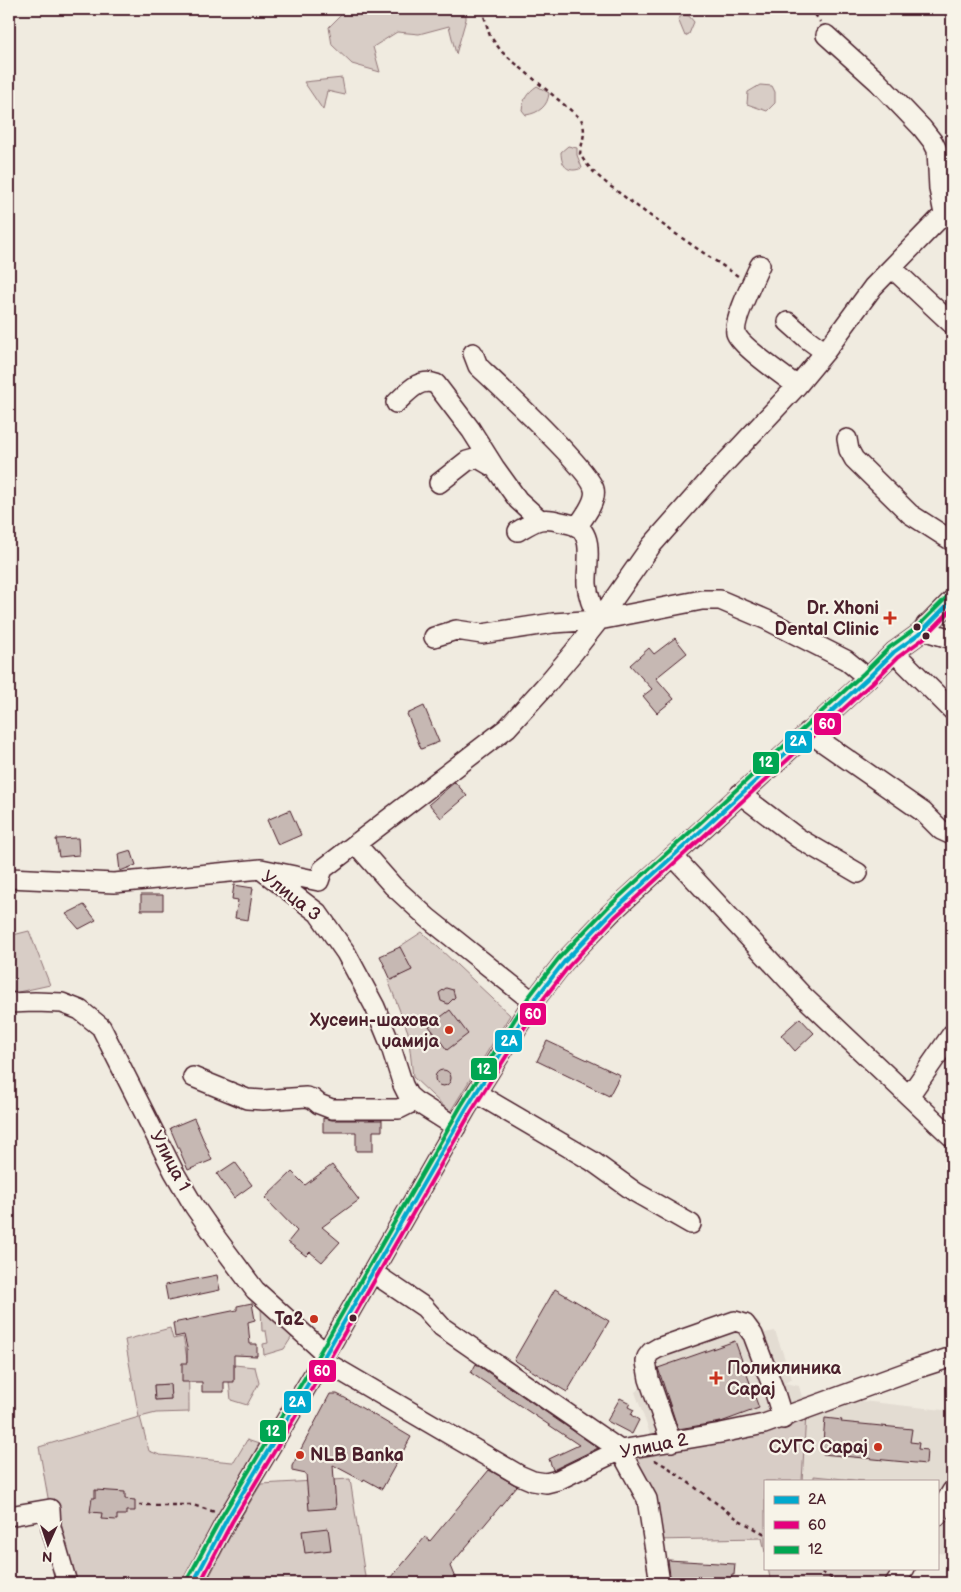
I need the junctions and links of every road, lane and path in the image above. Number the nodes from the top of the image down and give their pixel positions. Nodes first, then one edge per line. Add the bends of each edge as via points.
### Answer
1 (301, 9) edge
2 (369, 9) edge
3 (482, 9) edge
4 (565, 9) edge
5 (739, 9) edge
6 (793, 9) edge
7 (826, 35) joint
8 (948, 210) edge
9 (760, 265) dead end
10 (892, 268) junction
11 (751, 286) junction
12 (788, 322) dead end
13 (952, 324) edge
14 (825, 352) junction
15 (473, 353) dead end
16 (797, 386) junction
17 (396, 402) dead end
18 (847, 439) dead end
19 (494, 468) junction
20 (439, 483) dead end
21 (539, 519) junction
22 (577, 527) junction
23 (518, 531) dead end
24 (952, 541) edge
25 (952, 600) edge
26 (599, 620) junction
27 (926, 625) junction
28 (434, 637) dead end
29 (952, 639) edge
30 (894, 652) junction
31 (868, 678) junction
32 (952, 710) edge
33 (808, 732) junction
34 (740, 794) junction
35 (952, 835) edge
36 (356, 844) junction
37 (673, 856) junction
38 (261, 870) junction
39 (858, 873) dead end
40 (9, 878) edge
41 (319, 881) junction
42 (318, 913) junction
43 (533, 1002) junction
44 (9, 1003) edge
45 (952, 1034) edge
46 (193, 1077) dead end
47 (476, 1093) junction
48 (909, 1096) junction
49 (415, 1101) junction
50 (456, 1127) junction
51 (952, 1137) edge
52 (691, 1224) dead end
53 (372, 1272) junction
54 (324, 1357) junction
55 (952, 1357) edge
56 (783, 1418) junction
57 (671, 1442) junction
58 (628, 1449) junction
59 (952, 1491) edge
60 (139, 1505) dead end
61 (938, 1514) edge
62 (9, 1516) edge
63 (227, 1519) junction
64 (764, 1533) edge
65 (818, 1570) edge
66 (904, 1570) edge
67 (67, 1583) edge
68 (193, 1583) edge
69 (660, 1583) edge
70 (844, 1583) edge
71 (895, 1583) edge

1 - 2 path
3 - 11 path via 490,36 502,52 581,119 585,132 580,154 588,166 658,221
4 - 5 path
6 - 7 path via 813,11
7 - 8 street via 877,81 933,142 939,159 939,189
8 - 10 street
9 - 11 street
10 - 13 street
10 - 14 street
11 - 16 street via 737,320 736,334 742,344
12 - 14 street
14 - 16 street
15 - 22 street via 478,366 554,441 593,485 593,499
16 - 26 street via 651,546
17 - 19 street via 417,384 430,381 436,384 471,430
18 - 24 street via 854,459 899,505 922,524
19 - 20 street via 478,458 472,459
19 - 21 street via 510,491
21 - 22 street via 552,519
21 - 23 street
22 - 26 street via 588,546 587,583
25 - 27 street
26 - 28 street via 482,634 456,630
26 - 31 street via 702,600 720,600 846,660
26 - 36 street via 507,728
27 - 29 street via 932,633
27 - 30 street
30 - 31 street
30 - 32 street
31 - 33 street
33 - 34 street
33 - 35 street
34 - 37 street
34 - 39 street via 798,838
36 - 41 street via 323,869
36 - 43 street via 393,886 428,918
37 - 43 street via 564,962
37 - 48 street via 803,996
38 - 40 street, Улица 3 via 114,883
38 - 41 street
38 - 42 street, Улица 3
41 - 42 street via 316,895
42 - 49 street, Улица 3 via 346,953 371,998 403,1086
43 - 47 street
44 - 54 street, Улица 1 via 62,1003 80,1010 101,1028 174,1172 216,1239 255,1290
45 - 48 street
46 - 49 street via 247,1099 306,1097 332,1108 375,1109 399,1109
47 - 50 street
47 - 52 street
48 - 51 street
49 - 50 street, Улица 3
50 - 53 street
53 - 54 street
53 - 58 street via 424,1307 442,1327
54 - 58 street, Улица 2 via 534,1481 558,1480
54 - 63 street
55 - 56 street, Улица 2
56 - 57 street, Улица 2
56 - 57 street via 752,1335 745,1324 734,1321 658,1348 647,1357 649,1379
57 - 58 street, Улица 2
58 - 64 path via 669,1468 739,1520
58 - 69 street via 648,1499
59 - 61 street
60 - 63 path via 193,1505 208,1508
62 - 67 street via 50,1509 51,1527
63 - 68 street
65 - 70 path
66 - 71 street

